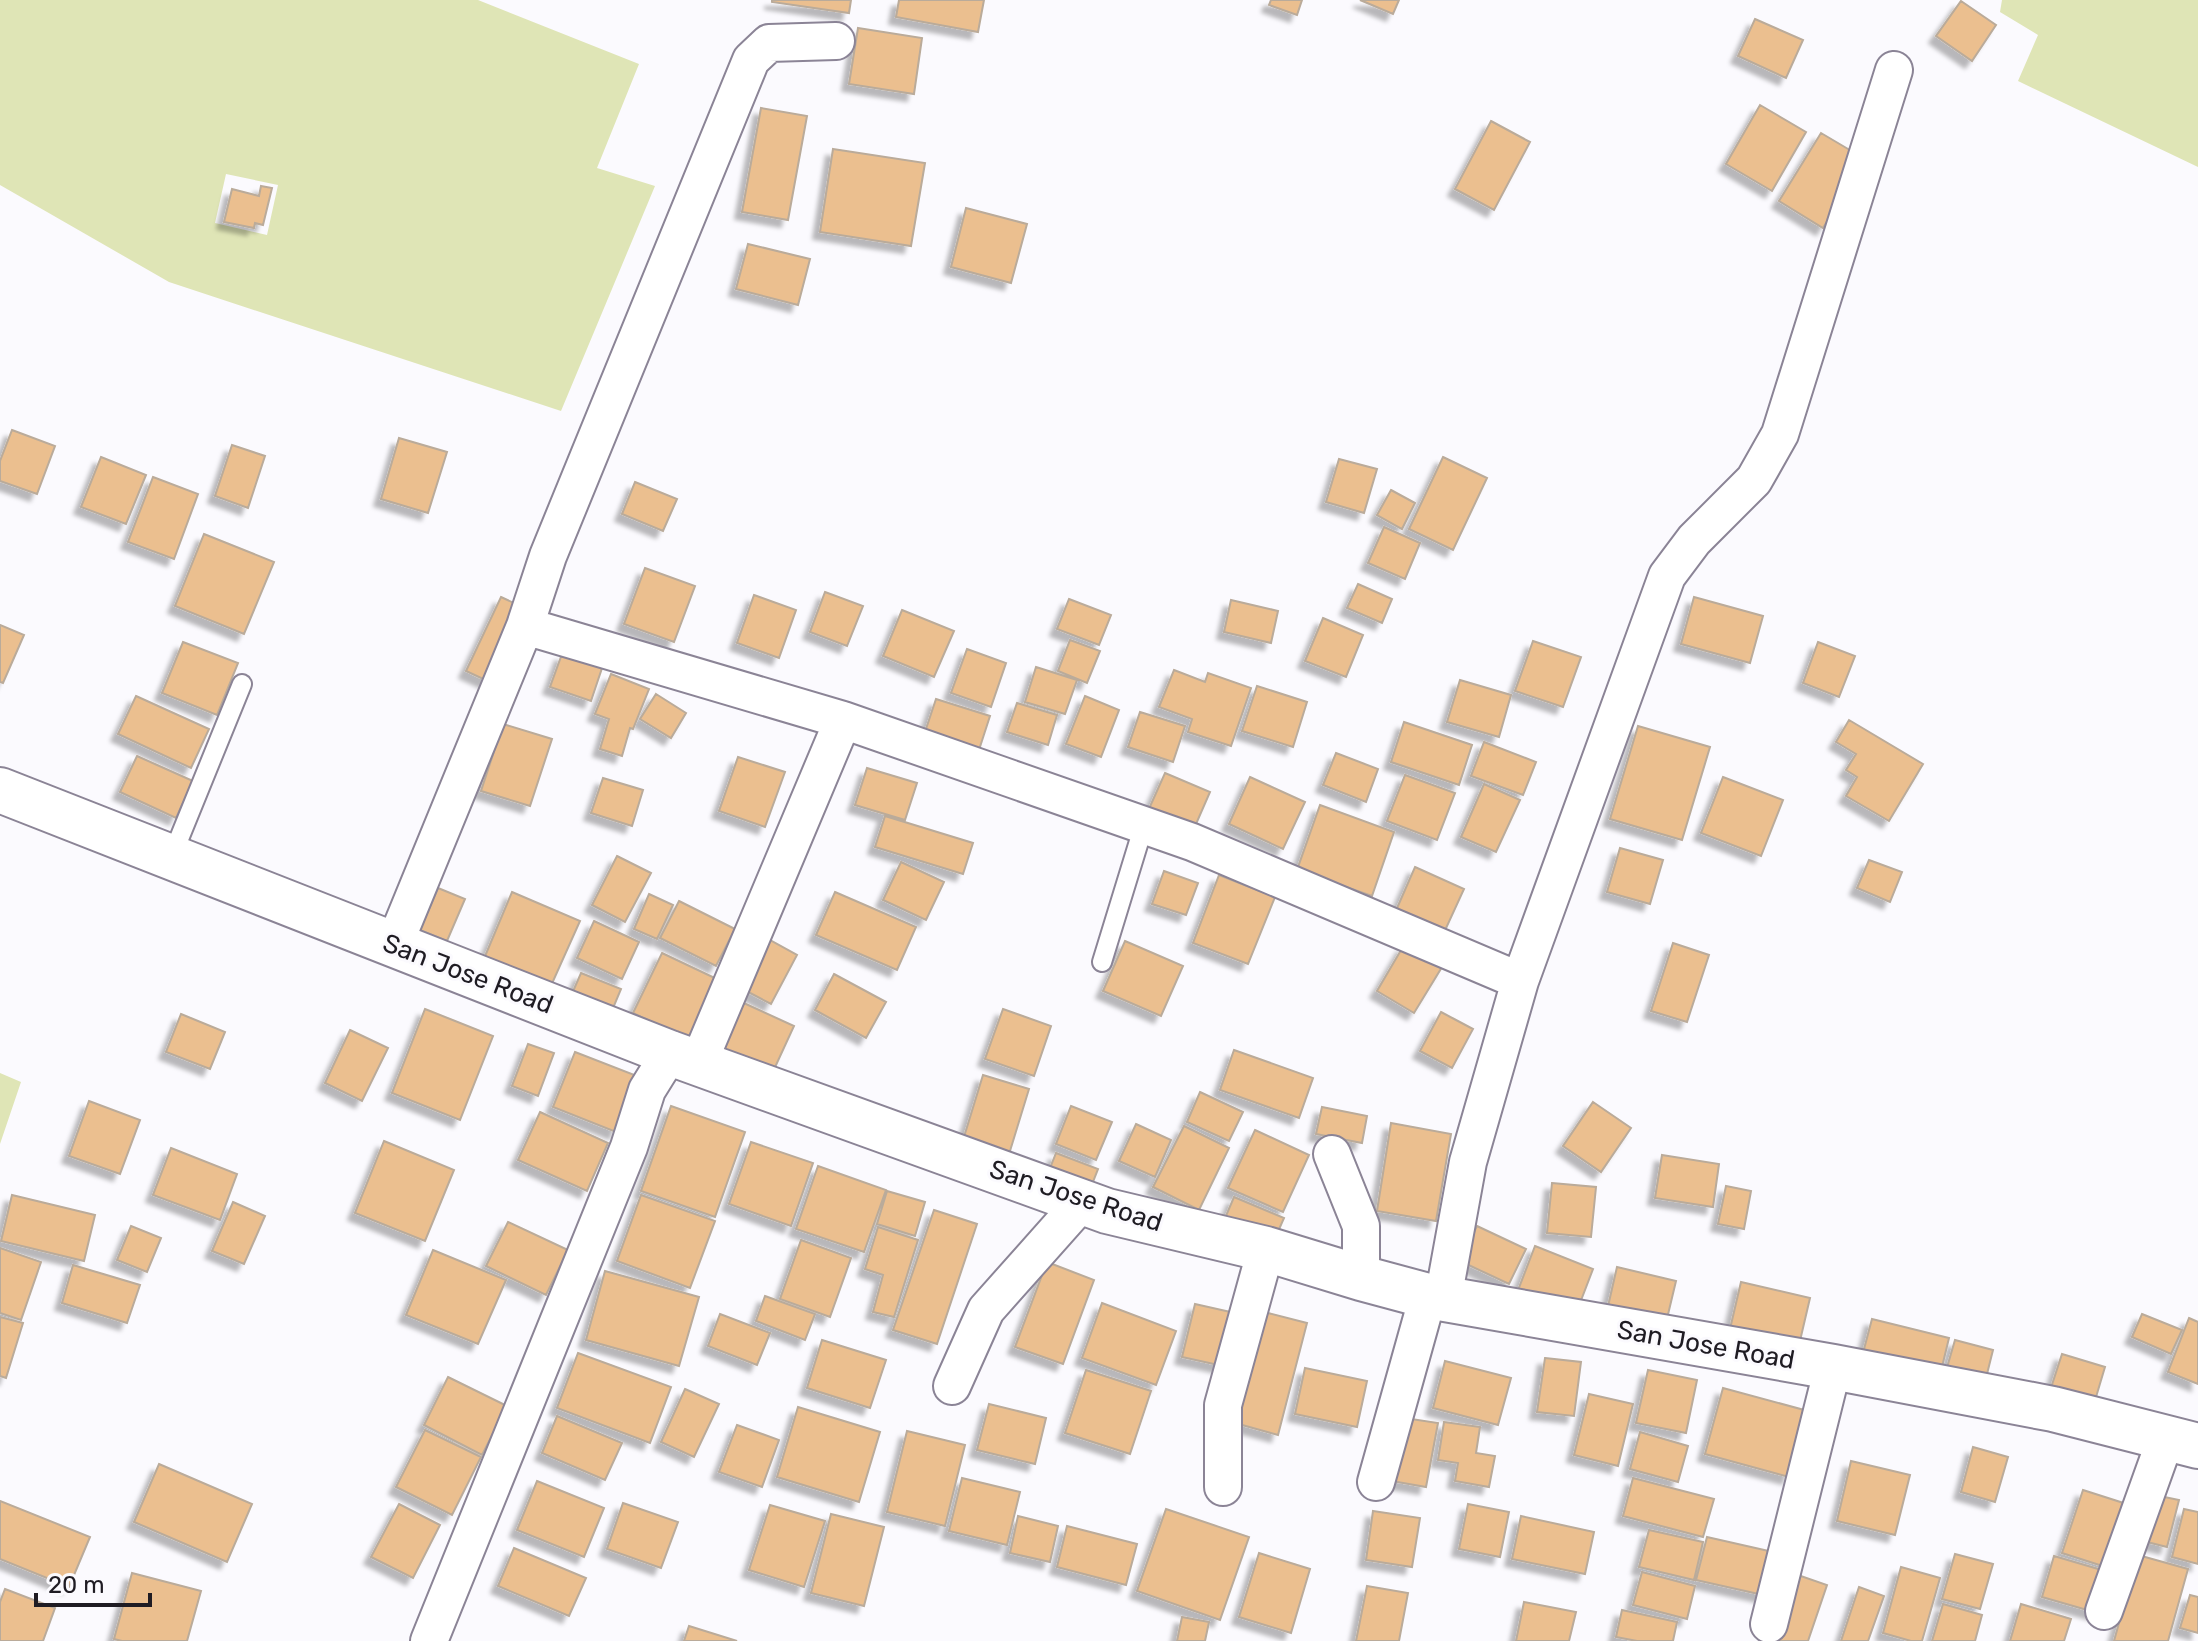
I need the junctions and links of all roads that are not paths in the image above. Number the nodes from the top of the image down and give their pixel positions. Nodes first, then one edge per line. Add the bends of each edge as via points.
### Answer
1 (836, 41) dead end
2 (1894, 70) dead end
3 (525, 626) junction
4 (242, 684) dead end
5 (843, 720) junction
6 (0, 790) edge
7 (1144, 825) junction
8 (172, 856) junction
9 (394, 945) junction
10 (1102, 962) dead end
11 (1520, 981) junction
12 (684, 1059) junction
13 (1332, 1154) dead end
14 (1082, 1202) junction
15 (1266, 1249) junction
16 (1361, 1278) junction
17 (1435, 1297) junction
18 (1833, 1367) junction
19 (952, 1386) dead end
20 (2182, 1442) edge
21 (1376, 1482) dead end
22 (1223, 1487) dead end
23 (2104, 1611) dead end
24 (1769, 1624) dead end
25 (429, 1641) edge

1 - 3 street via 769,43 751,60 548,556
2 - 11 street via 1780,434 1754,480 1694,540 1667,576
3 - 5 street
3 - 9 street
4 - 8 lane
5 - 7 street
5 - 12 street
6 - 8 street, San Jose Road
7 - 10 lane
7 - 11 street
8 - 9 street, San Jose Road
9 - 12 street, San Jose Road
11 - 17 street
12 - 14 street, San Jose Road
12 - 25 street via 647,1090 629,1147
13 - 16 street via 1361,1226
14 - 15 street, San Jose Road
14 - 19 street via 986,1310
15 - 16 street, San Jose Road
15 - 22 street via 1223,1405
16 - 17 street, San Jose Road
17 - 18 street, San Jose Road
17 - 21 street
18 - 20 street, San Jose Road via 2053,1409
18 - 24 street
20 - 23 street

